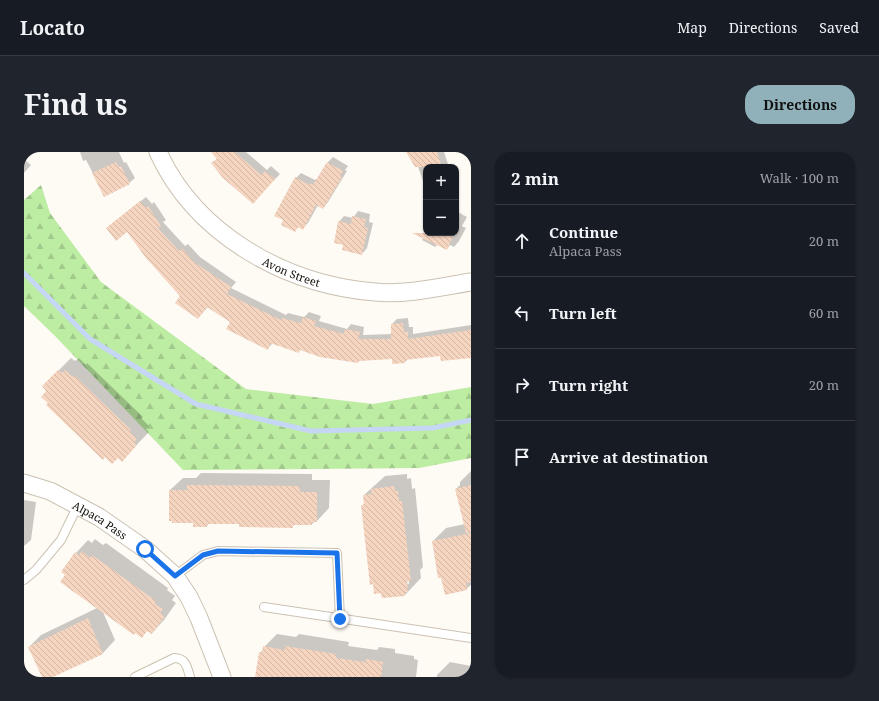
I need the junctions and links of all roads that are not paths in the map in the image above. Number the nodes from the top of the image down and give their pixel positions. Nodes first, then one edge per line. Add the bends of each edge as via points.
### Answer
1 (158, 152) edge
2 (471, 282) edge
3 (24, 483) edge
4 (78, 505) junction
5 (175, 576) junction
6 (24, 580) edge
7 (264, 607) dead end
8 (340, 619) junction
9 (471, 638) edge
10 (135, 677) edge
11 (190, 677) edge
12 (222, 677) edge

1 - 2 street, Avon Street via 182,192 207,219 250,253 286,271 318,283 375,292 406,292
3 - 4 street, Alpaca Pass via 50,491
4 - 5 street, Alpaca Pass via 145,549
4 - 6 lane via 61,540 36,570
5 - 8 lane via 203,555 218,551 337,553
5 - 12 street, Alpaca Pass via 199,618
7 - 8 lane
8 - 9 lane
10 - 11 lane via 174,658 180,658 184,661

